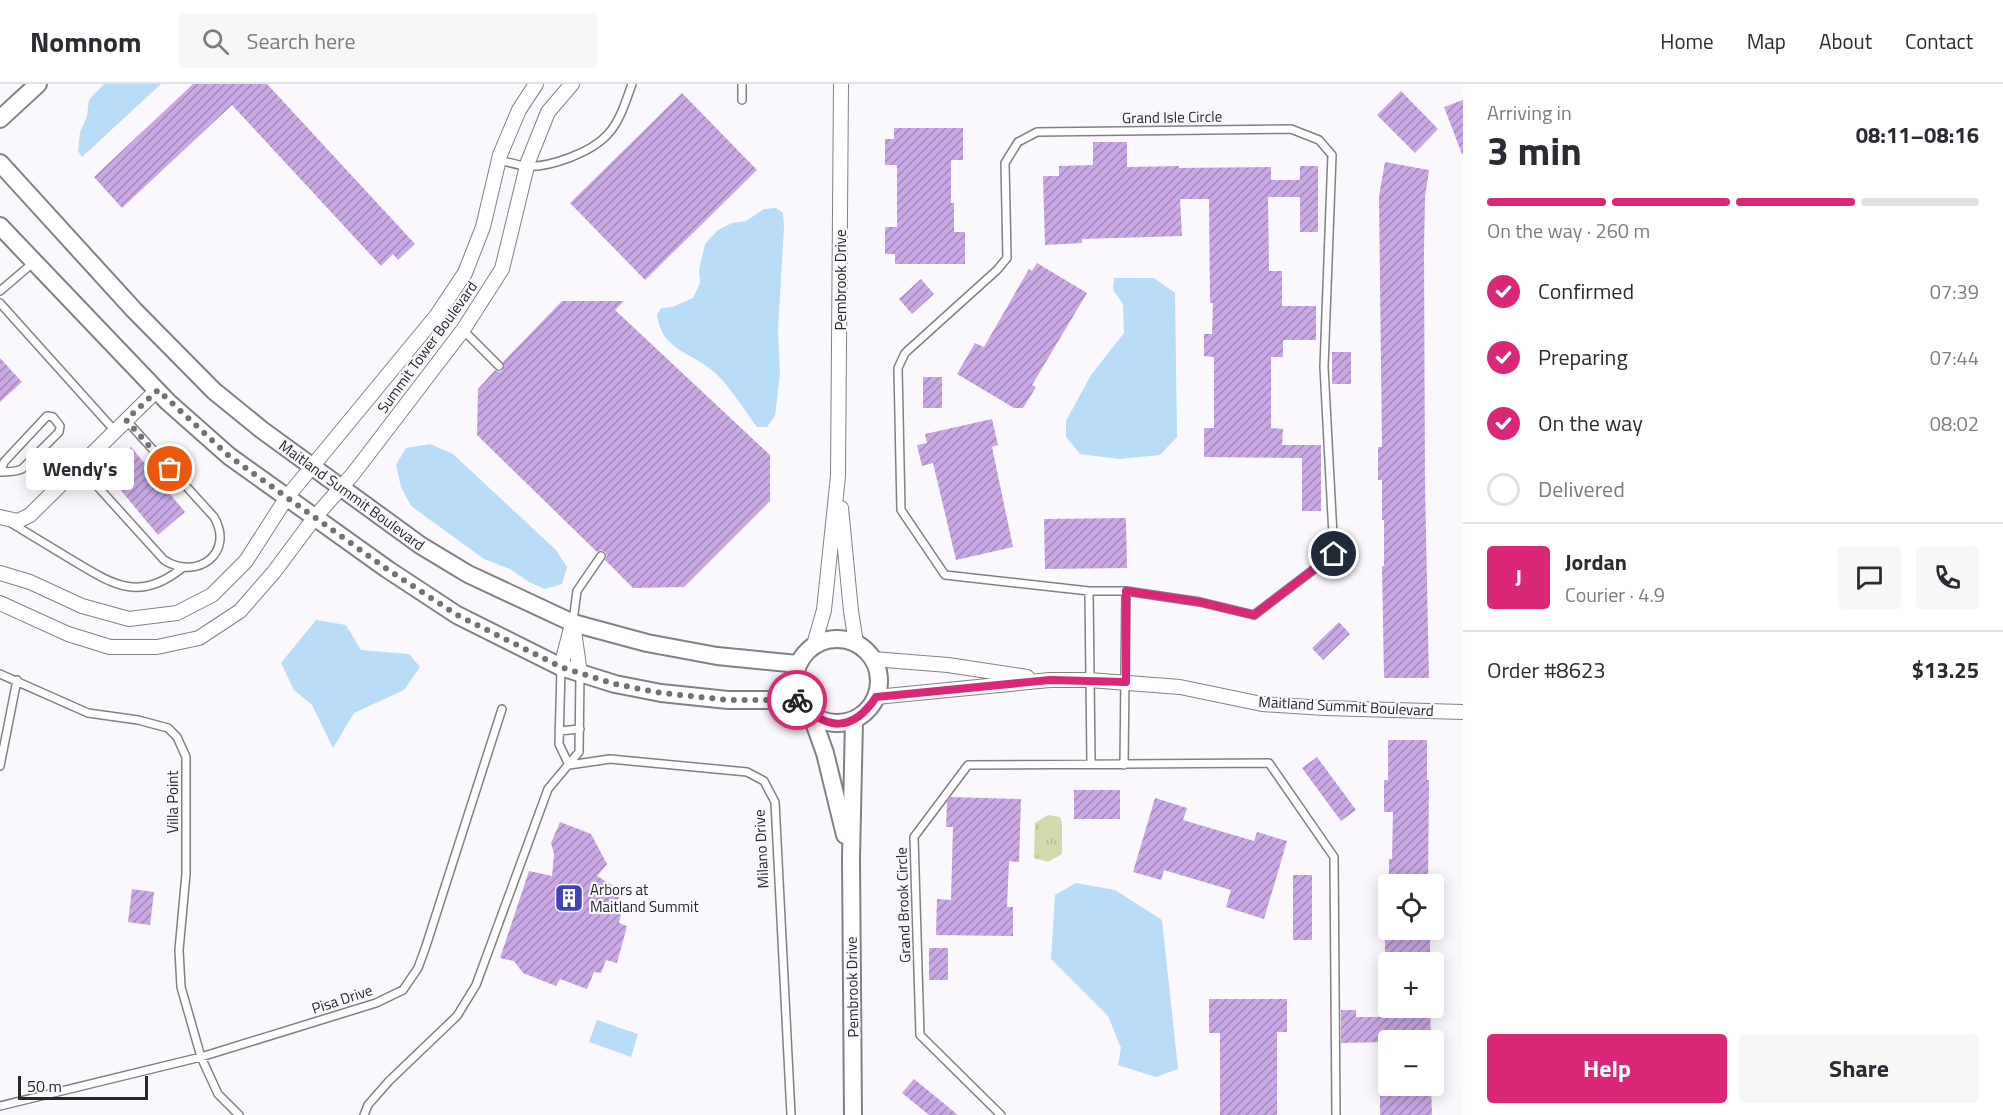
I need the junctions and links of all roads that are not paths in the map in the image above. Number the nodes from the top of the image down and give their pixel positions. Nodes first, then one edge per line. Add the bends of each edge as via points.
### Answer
1 (38, 84) edge
2 (536, 84) edge
3 (572, 84) edge
4 (632, 84) edge
5 (742, 84) edge
6 (841, 84) edge
7 (742, 100) dead end
8 (0, 119) edge
9 (499, 160) junction
10 (0, 163) edge
11 (527, 166) junction
12 (0, 226) edge
13 (34, 262) junction
14 (0, 291) edge
15 (0, 303) edge
16 (463, 330) junction
17 (500, 366) dead end
18 (158, 390) junction
19 (126, 420) junction
20 (115, 431) junction
21 (79, 466) junction
22 (311, 467) junction
23 (1, 472) edge
24 (838, 476) junction
25 (342, 489) junction
26 (288, 497) junction
27 (1, 517) edge
28 (315, 517) junction
29 (601, 556) dead end
30 (182, 568) junction
31 (0, 573) edge
32 (1089, 591) junction
33 (1126, 591) junction
34 (0, 603) edge
35 (573, 623) junction
36 (856, 643) junction
37 (814, 645) junction
38 (873, 659) junction
39 (798, 664) junction
40 (561, 667) junction
41 (0, 674) edge
42 (580, 674) junction
43 (17, 680) junction
44 (1050, 680) junction
45 (1089, 680) junction
46 (1126, 682) junction
47 (876, 697) junction
48 (799, 700) junction
49 (502, 709) dead end
50 (1463, 712) edge
51 (811, 714) junction
52 (854, 720) junction
53 (580, 729) junction
54 (559, 731) junction
55 (1, 753) edge
56 (1091, 763) junction
57 (569, 765) junction
58 (1124, 765) junction
59 (0, 766) edge
60 (851, 859) junction
61 (201, 1057) junction
62 (0, 1106) edge
63 (238, 1115) edge
64 (364, 1115) edge
65 (791, 1115) edge
66 (853, 1115) edge
67 (1001, 1115) edge
68 (1336, 1115) edge

1 - 8 street
2 - 9 street, Summit Tower Boulevard via 519,110
3 - 11 street, Summit Tower Boulevard via 548,112
4 - 11 lane via 607,135 579,154 551,164
5 - 7 lane
6 - 24 street, Pembrook Drive
9 - 11 lane
9 - 22 street, Summit Tower Boulevard via 483,227 465,273 437,315
10 - 22 street, Maitland Summit Boulevard via 214,391
11 - 16 street, Summit Tower Boulevard via 502,269
12 - 13 street
13 - 14 lane
13 - 18 street
15 - 20 lane
16 - 17 lane
16 - 25 street, Summit Tower Boulevard
18 - 19 street
18 - 26 street via 229,456
19 - 20 street
19 - 30 lane via 219,525 221,534 214,554 194,568
20 - 21 street
21 - 27 street via 30,515 18,521
21 - 30 lane via 164,560
22 - 25 street, Maitland Summit Boulevard
22 - 26 street, Summit Tower Boulevard
23 - 23 lane via 22,469 59,432 60,426 53,417 47,416 4,462
24 - 36 street, Pembrook Drive
24 - 37 street, Pembrook Drive via 824,610
25 - 28 street, Summit Tower Boulevard
25 - 35 street, Maitland Summit Boulevard via 468,574
26 - 28 street
26 - 31 street, Summit Tower Boulevard via 246,561 212,595 177,613 129,619 82,606
27 - 30 lane via 110,583 156,585
28 - 34 street, Summit Tower Boulevard via 240,611 199,638 157,647 110,647 68,634
28 - 40 street via 457,615
29 - 35 lane via 577,591
32 - 33 lane, Grand Isle Circle
32 - 33 lane, Grand Isle Circle via 945,575 901,510 901,361 1007,258 1005,163 1018,142 1037,132 1291,129 1319,140 1332,155 1323,367 1334,554 1254,615
32 - 45 lane
33 - 46 lane
35 - 39 street, Maitland Summit Boulevard via 705,654
35 - 40 street
35 - 42 street
36 - 37 street via 828,639
36 - 38 street
37 - 39 street
38 - 44 street, Maitland Summit Boulevard
38 - 47 street via 879,682
39 - 48 street via 795,678
40 - 42 street
40 - 54 lane
41 - 43 lane, Villa Point
42 - 48 street via 661,693 728,700
42 - 53 lane
43 - 55 lane
43 - 61 lane, Villa Point via 88,713 168,728 177,737 186,757 181,987
44 - 45 street, Maitland Summit Boulevard
44 - 47 street, Maitland Summit Boulevard
45 - 46 street, Maitland Summit Boulevard
45 - 56 lane
46 - 50 street, Maitland Summit Boulevard via 1180,687 1262,704
46 - 58 lane
47 - 52 street via 866,712
48 - 51 street
49 - 61 lane, Pisa Drive via 426,946 403,990 376,1003
51 - 52 street via 825,722
51 - 60 street, Pembrook Drive via 825,753
52 - 60 street, Pembrook Drive
53 - 54 lane
53 - 57 lane via 579,752
54 - 57 lane via 559,744
55 - 59 lane
56 - 58 lane, Grand Brook Circle
56 - 67 lane, Grand Brook Circle via 968,765 914,837 920,1035
57 - 64 lane via 548,789 476,985 457,1016 389,1081
57 - 65 lane, Milano Drive via 610,759 747,772 764,781 775,802
58 - 68 lane, Grand Brook Circle via 1269,763 1334,857
60 - 66 street, Pembrook Drive
61 - 62 lane, Pisa Drive
61 - 63 lane via 218,1094

